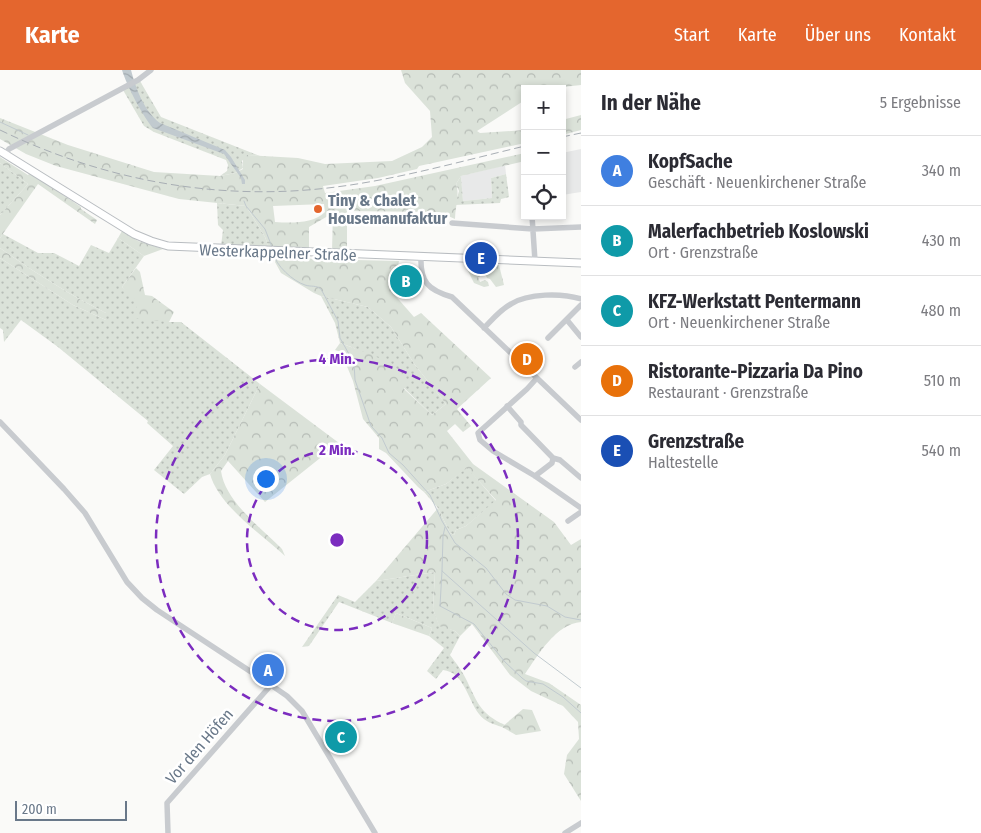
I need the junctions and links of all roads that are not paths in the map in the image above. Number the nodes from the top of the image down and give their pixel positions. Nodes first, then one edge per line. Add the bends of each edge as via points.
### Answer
1 (151, 70) edge
2 (2, 152) edge
3 (532, 220) edge
4 (452, 223) dead end
5 (581, 227) edge
6 (533, 229) junction
7 (421, 257) junction
8 (535, 261) junction
9 (581, 263) edge
10 (581, 299) edge
11 (581, 305) edge
12 (567, 320) junction
13 (484, 328) junction
14 (581, 337) edge
15 (548, 338) dead end
16 (581, 362) edge
17 (575, 367) dead end
18 (537, 378) junction
19 (507, 406) junction
20 (581, 420) edge
21 (0, 422) edge
22 (553, 458) junction
23 (535, 476) junction
24 (581, 478) edge
25 (581, 508) edge
26 (581, 512) edge
27 (568, 521) dead end
28 (271, 685) junction
29 (581, 823) edge
30 (168, 833) edge
31 (375, 833) edge
32 (565, 833) edge

1 - 2 street
2 - 7 main road, Westerkappelner Straße via 151,242 175,248
3 - 6 street
4 - 6 street
5 - 6 street
6 - 8 street
7 - 8 main road, Westerkappelner Straße
7 - 13 street via 421,273 426,282 434,290 452,297
8 - 9 main road, Westerkappelner Straße
10 - 13 street via 568,295 521,300 499,312
11 - 12 street
12 - 14 street
12 - 15 street
13 - 18 street
16 - 17 street
18 - 19 street
18 - 20 street
19 - 22 street
19 - 23 street via 478,434 480,440
21 - 28 street via 85,514 127,582 142,598
22 - 23 street via 552,463
22 - 24 street
23 - 25 street
26 - 27 street
28 - 30 street, Vor den Höfen via 167,803
28 - 31 street via 302,711
29 - 32 street

